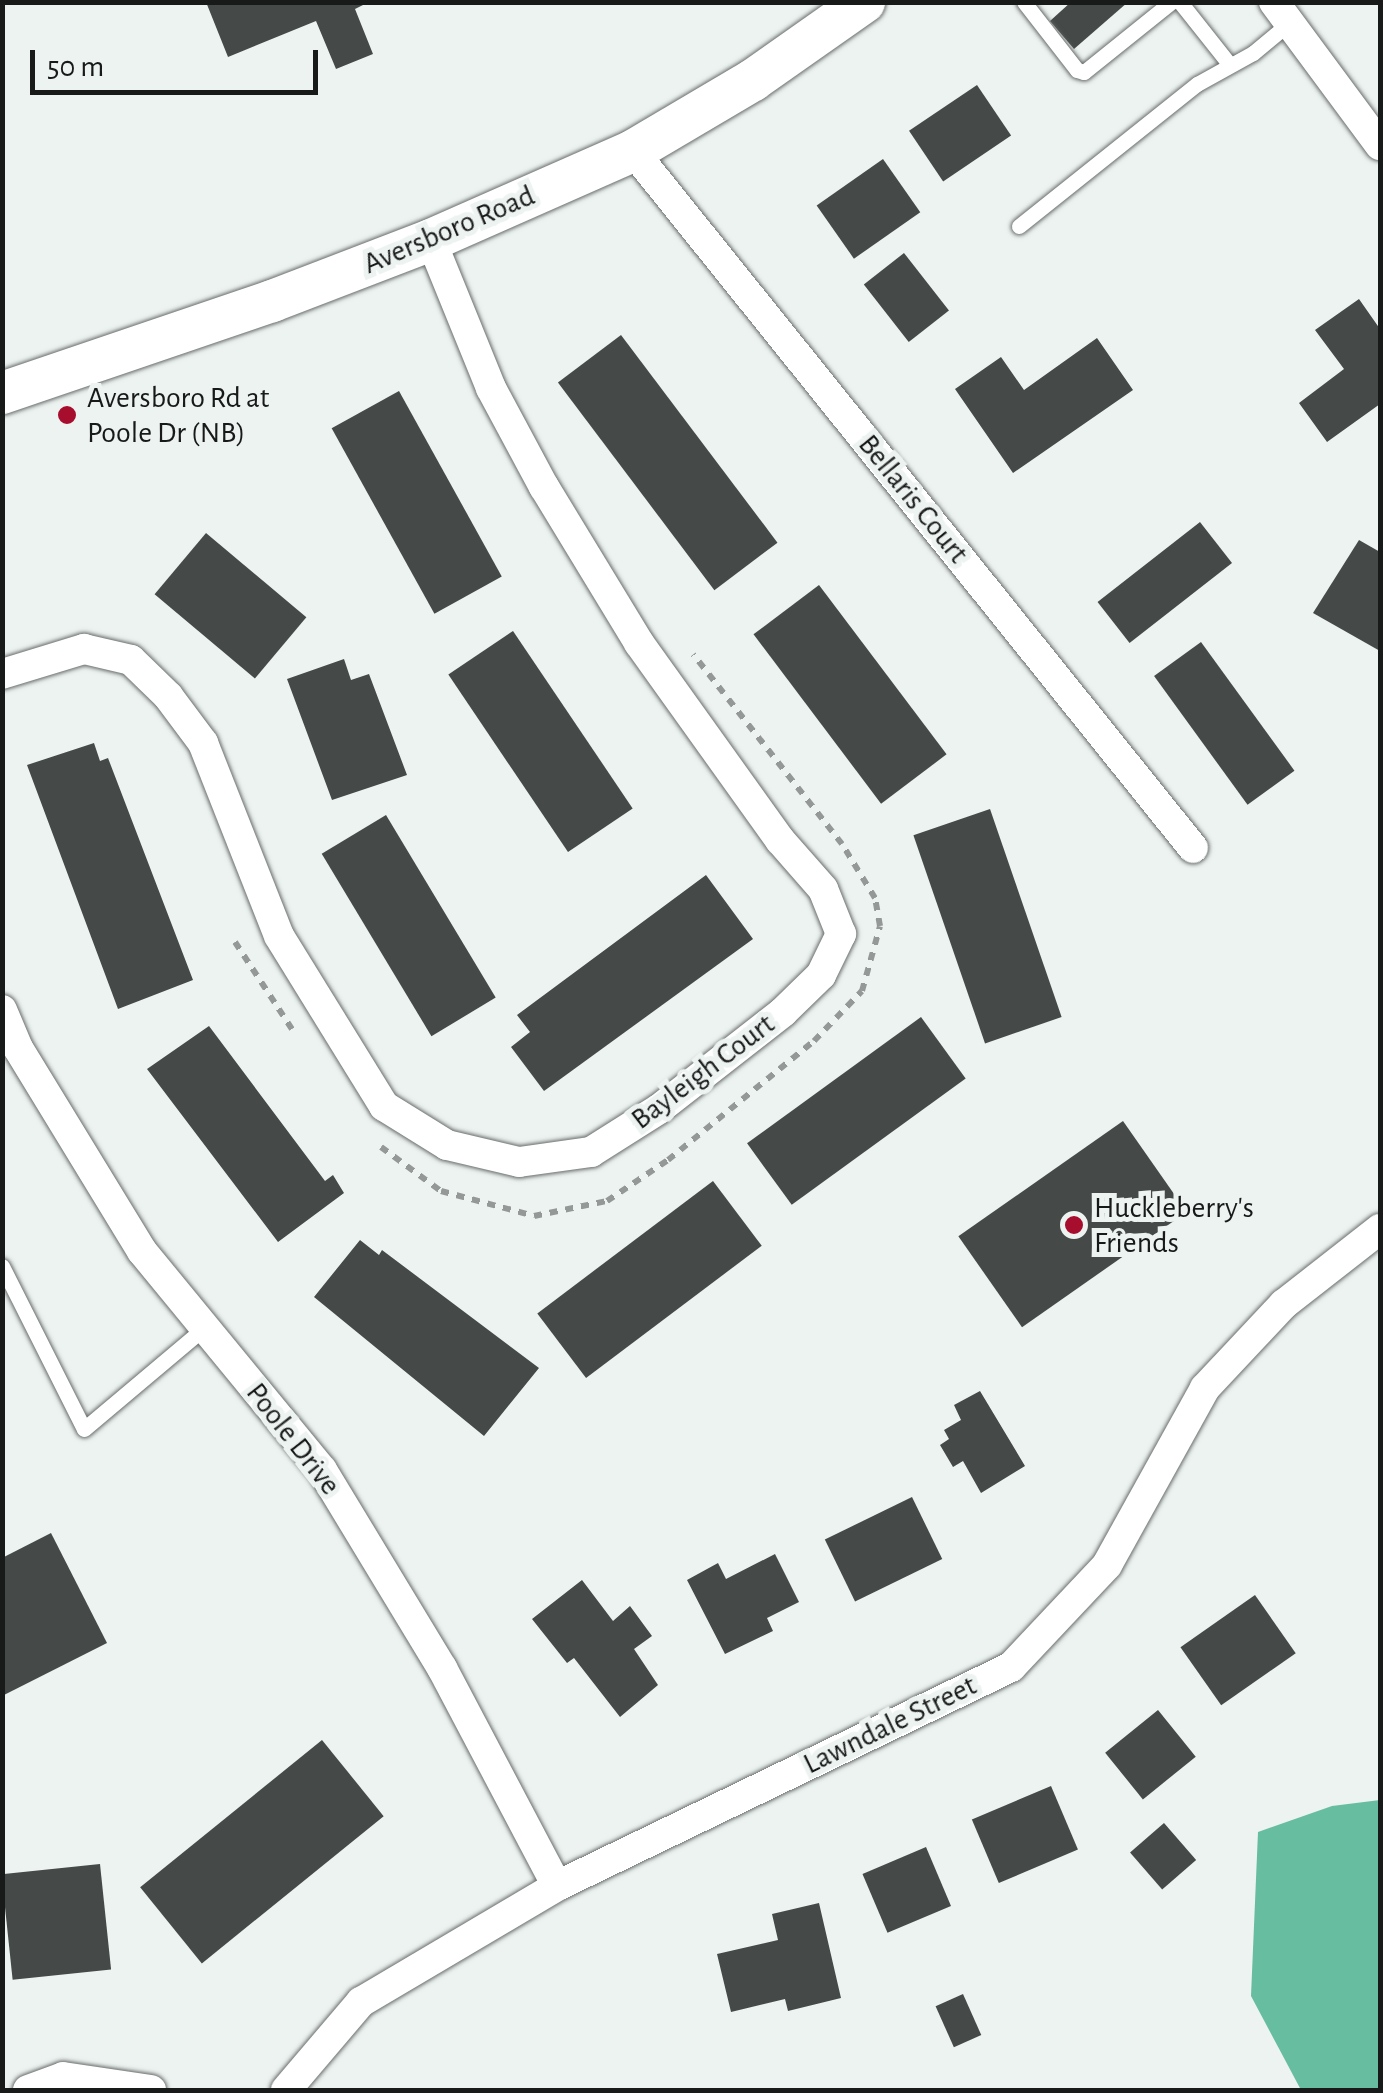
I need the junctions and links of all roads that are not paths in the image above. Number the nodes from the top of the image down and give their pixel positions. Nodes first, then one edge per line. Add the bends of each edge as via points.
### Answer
1 (864, 2) edge
2 (1171, 2) edge
3 (1180, 2) edge
4 (1031, 5) edge
5 (1282, 13) edge
6 (1230, 65) junction
7 (1380, 144) edge
8 (633, 150) junction
9 (1019, 226) dead end
10 (431, 240) junction
11 (5, 386) edge
12 (2, 674) edge
13 (1193, 848) dead end
14 (2, 1010) edge
15 (1380, 1230) edge
16 (2, 1266) edge
17 (204, 1328) junction
18 (558, 1886) junction
19 (28, 2090) edge
20 (151, 2090) edge
21 (286, 2090) edge

1 - 8 street, Aversboro Road via 753,80
2 - 4 lane via 1084,72
3 - 6 lane
5 - 6 lane
5 - 7 street
6 - 9 lane
8 - 10 street, Aversboro Road
8 - 13 street, Bellaris Court
10 - 11 street, Aversboro Road via 272,302
10 - 12 street, Bayleigh Court via 491,388 544,487 639,643 822,889 842,934 821,974 783,1012 658,1109 591,1152 519,1162 447,1145 384,1106 279,936 204,743 168,696 131,660 84,650
14 - 17 street, Poole Drive via 18,1048 142,1251
15 - 18 street, Lawndale Street via 1284,1304 1205,1388 1107,1565 1011,1667
16 - 17 lane via 84,1429
17 - 18 street, Poole Drive via 322,1470 442,1668
18 - 21 street, Lawndale Street via 361,2002
19 - 20 street via 63,2077

